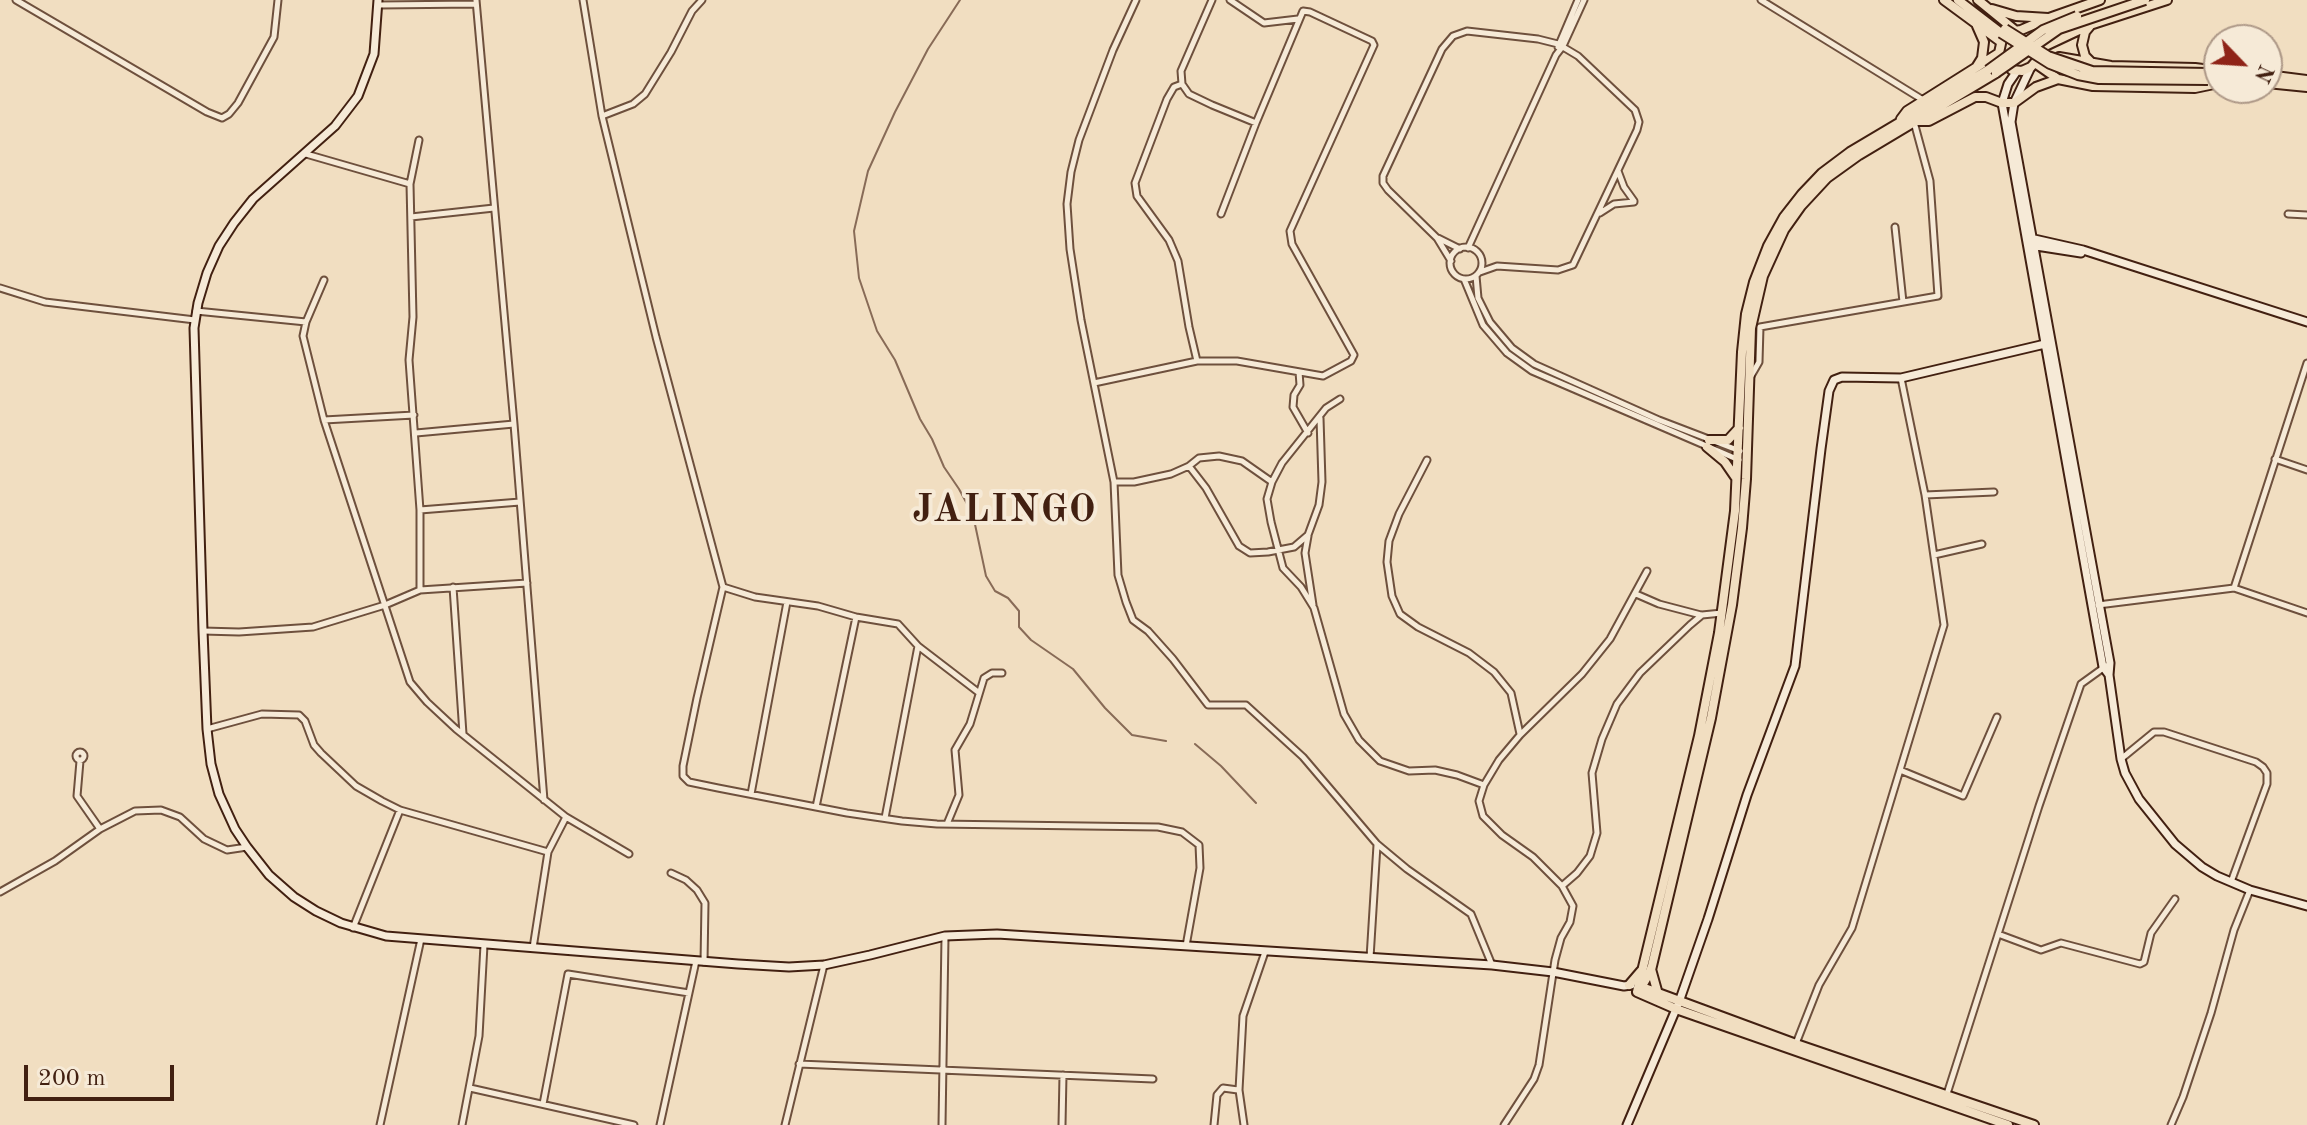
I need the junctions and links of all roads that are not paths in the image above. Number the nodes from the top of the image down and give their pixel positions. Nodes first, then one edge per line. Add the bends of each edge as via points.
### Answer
1 (16, 0) edge
2 (278, 0) edge
3 (583, 0) edge
4 (702, 0) edge
5 (1136, 0) edge
6 (1212, 0) edge
7 (1230, 0) edge
8 (1578, 0) edge
9 (1584, 0) edge
10 (1761, 0) edge
11 (1944, 0) edge
12 (1958, 0) edge
13 (1970, 0) edge
14 (1978, 0) edge
15 (2100, 0) edge
16 (2127, 0) edge
17 (2145, 0) edge
18 (2167, 0) edge
19 (378, 2) edge
20 (476, 2) edge
21 (1992, 9) junction
22 (2049, 18) junction
23 (1298, 19) junction
24 (2090, 25) junction
25 (1977, 26) junction
26 (2018, 30) junction
27 (2003, 35) junction
28 (1560, 45) junction
29 (2039, 51) junction
30 (1999, 53) junction
31 (2094, 64) junction
32 (2033, 65) junction
33 (1975, 69) junction
34 (2017, 71) junction
35 (2203, 71) edge
36 (1992, 72) junction
37 (2203, 74) edge
38 (2283, 77) edge
39 (2058, 79) junction
40 (2307, 80) edge
41 (1182, 84) junction
42 (2283, 85) edge
43 (2203, 86) edge
44 (2307, 87) edge
45 (1924, 101) junction
46 (2002, 103) junction
47 (2014, 103) junction
48 (602, 116) junction
49 (1915, 122) junction
50 (1256, 123) junction
51 (1898, 123) junction
52 (419, 140) dead end
53 (306, 154) junction
54 (1618, 171) junction
55 (410, 184) junction
56 (494, 208) junction
57 (1599, 213) junction
58 (1221, 214) dead end
59 (2288, 214) dead end
60 (2307, 215) edge
61 (411, 217) junction
62 (1895, 227) dead end
63 (1437, 238) junction
64 (2030, 242) junction
65 (1468, 248) junction
66 (1460, 249) junction
67 (1480, 256) junction
68 (1451, 261) junction
69 (1497, 266) junction
70 (1478, 274) junction
71 (1464, 279) junction
72 (324, 280) dead end
73 (0, 288) edge
74 (1903, 302) junction
75 (196, 316) junction
76 (306, 322) junction
77 (2307, 324) edge
78 (2045, 344) junction
79 (1197, 361) junction
80 (2307, 363) edge
81 (1299, 372) junction
82 (1901, 378) junction
83 (1749, 379) junction
84 (1094, 383) junction
85 (1340, 399) dead end
86 (414, 415) junction
87 (1320, 418) junction
88 (324, 420) junction
89 (514, 424) junction
90 (1740, 427) junction
91 (416, 433) junction
92 (1308, 433) junction
93 (1708, 443) junction
94 (1743, 456) junction
95 (2275, 459) junction
96 (1427, 460) dead end
97 (1189, 466) junction
98 (2307, 470) edge
99 (1737, 481) junction
100 (1114, 482) junction
101 (1272, 482) junction
102 (1994, 492) dead end
103 (1925, 495) junction
104 (520, 502) junction
105 (420, 510) junction
106 (1308, 535) junction
107 (1982, 544) dead end
108 (1278, 551) junction
109 (1934, 555) junction
110 (1647, 571) dead end
111 (527, 583) junction
112 (453, 587) junction
113 (723, 587) junction
114 (2234, 588) junction
115 (420, 590) junction
116 (1636, 594) junction
117 (787, 602) junction
118 (385, 605) junction
119 (2098, 605) junction
120 (1314, 608) junction
121 (1723, 613) junction
122 (2307, 613) edge
123 (1702, 615) junction
124 (856, 617) junction
125 (203, 631) junction
126 (918, 646) junction
127 (2107, 668) junction
128 (1002, 673) dead end
129 (978, 692) junction
130 (1997, 717) dead end
131 (207, 729) junction
132 (463, 734) junction
133 (1520, 735) junction
134 (2121, 759) junction
135 (80, 761) dead end
136 (1900, 770) junction
137 (1484, 785) junction
138 (751, 794) junction
139 (544, 800) junction
140 (816, 807) junction
141 (400, 810) junction
142 (566, 817) junction
143 (885, 818) junction
144 (947, 824) junction
145 (100, 829) junction
146 (1377, 844) junction
147 (247, 847) junction
148 (548, 852) junction
149 (629, 854) dead end
150 (671, 873) dead end
151 (2231, 883) junction
152 (1562, 886) junction
153 (2250, 890) junction
154 (0, 892) edge
155 (2175, 899) dead end
156 (2307, 906) edge
157 (353, 928) junction
158 (1998, 934) junction
159 (945, 936) junction
160 (421, 939) junction
161 (484, 945) junction
162 (1186, 946) junction
163 (533, 948) junction
164 (1265, 952) junction
165 (1370, 958) junction
166 (700, 961) junction
167 (824, 965) junction
168 (1492, 965) junction
169 (1647, 968) junction
170 (1553, 972) junction
171 (1626, 986) junction
172 (1639, 990) junction
173 (689, 993) junction
174 (1658, 994) junction
175 (1678, 1006) junction
176 (1794, 1047) junction
177 (799, 1064) junction
178 (943, 1070) junction
179 (1063, 1075) junction
180 (1153, 1079) dead end
181 (470, 1088) junction
182 (1239, 1090) junction
183 (1945, 1098) junction
184 (543, 1104) junction
185 (380, 1125) edge
186 (462, 1125) edge
187 (634, 1125) edge
188 (660, 1125) edge
189 (785, 1125) edge
190 (942, 1125) edge
191 (1062, 1125) edge
192 (1214, 1125) edge
193 (1244, 1125) edge
194 (1504, 1125) edge
195 (1627, 1125) edge
196 (2008, 1125) edge
197 (2034, 1125) edge
198 (2171, 1125) edge

1 - 2 street via 222,118 238,103 274,37
3 - 48 street
4 - 48 street via 645,94
5 - 84 street via 1079,140 1067,204
6 - 41 street via 1181,71
7 - 23 street via 1264,23
8 - 28 street
9 - 28 street
10 - 45 street
11 - 25 main road
12 - 27 main road
13 - 27 main road
14 - 21 main road
15 - 22 main road
16 - 36 main road, bridge via 2050,26
17 - 36 main road, bridge via 2059,29
18 - 24 main road
19 - 20 street
19 - 53 main road via 374,54 361,90
20 - 56 street
21 - 22 main road
21 - 26 main road
22 - 26 main road
23 - 50 street
23 - 81 street via 1303,11 1310,12 1374,45 1290,231 1292,244 1354,355 1323,376
24 - 29 main road
24 - 31 main road via 2082,45
25 - 27 main road
25 - 33 main road via 1984,42
26 - 27 main road
26 - 29 main road via 2033,36
27 - 30 main road
27 - 37 main road, bridge via 2092,71
28 - 54 street via 1588,65 1638,116
28 - 63 street via 1467,31 1453,36 1442,49 1383,176 1388,190
28 - 65 street
29 - 31 main road
29 - 32 main road
30 - 33 main road
30 - 34 main road via 2004,65
31 - 35 main road
32 - 34 main road
32 - 39 main road
32 - 47 main road
33 - 45 main road
34 - 46 main road
36 - 49 main road
36 - 51 main road
38 - 40 main road
39 - 43 main road via 2093,86
39 - 47 main road
41 - 50 street via 1189,94
41 - 79 street via 1167,99 1135,183 1137,196 1178,261
42 - 44 main road
45 - 51 main road
46 - 47 main road
46 - 49 main road via 1975,97 1929,121
46 - 64 main road
47 - 64 main road via 2011,122
48 - 113 street
49 - 74 street via 1930,181 1938,296
49 - 83 main road via 1827,178 1784,230 1756,299
50 - 58 street
51 - 90 main road via 1822,173 1784,217 1768,246 1746,314
52 - 55 street
53 - 55 street
53 - 75 main road via 253,199 234,223 213,259
54 - 57 street
54 - 57 street via 1634,202 1614,204
55 - 61 street
56 - 61 street
56 - 89 street
57 - 69 street via 1573,265 1558,270
59 - 60 street
61 - 86 street via 409,360
62 - 74 street
63 - 66 street
63 - 68 street
64 - 77 main road via 2083,250
64 - 78 main road
64 - 119 main road
65 - 66 street
65 - 67 street
66 - 68 street
67 - 69 street
67 - 70 street
68 - 71 street via 1453,273
69 - 70 street
70 - 71 street
70 - 93 street via 1478,298 1490,322 1524,357
71 - 93 street via 1483,325 1521,363
72 - 76 street
73 - 75 street via 45,302
74 - 83 street via 1760,327 1759,362
75 - 76 street
75 - 125 main road
76 - 88 street via 303,336
78 - 82 main road
78 - 127 main road
79 - 81 street via 1237,361
79 - 84 street
80 - 95 street
81 - 92 street via 1293,407
82 - 103 street
82 - 175 main road via 1842,377 1831,384 1795,666
83 - 94 main road
84 - 100 street
85 - 87 street
86 - 88 street
86 - 91 street
87 - 92 street
87 - 106 street via 1322,482
88 - 118 street
89 - 91 street
89 - 104 street
90 - 93 main road via 1728,440
90 - 94 main road
91 - 105 street
92 - 101 street
93 - 94 street
93 - 99 main road
94 - 99 main road
94 - 169 main road via 1741,541 1721,666
95 - 98 street
95 - 114 street
96 - 133 street via 1389,541 1392,596 1400,614 1494,672 1511,693
97 - 100 street via 1152,479
97 - 101 street via 1199,458 1219,456 1242,461
97 - 108 street via 1239,546 1250,553
99 - 121 main road
100 - 146 street via 1118,575 1133,620 1173,659 1208,705 1246,705 1265,721
101 - 108 street via 1267,499
102 - 103 street
103 - 109 street
104 - 105 street
104 - 111 street
105 - 115 street
106 - 108 street
106 - 120 street via 1305,553
107 - 109 street
108 - 120 street via 1283,568
109 - 136 street via 1944,625
110 - 116 street
111 - 112 street
111 - 139 street
112 - 115 street
112 - 132 street
113 - 117 street
113 - 138 street via 683,776 689,782
114 - 119 street
114 - 122 street
115 - 118 street
116 - 123 street
116 - 133 street via 1582,674
117 - 124 street
117 - 138 street
118 - 125 street via 313,627
118 - 132 street via 410,682
119 - 127 main road
120 - 137 street via 1344,714 1359,740 1380,761
121 - 123 street
121 - 169 main road
123 - 152 street via 1654,658 1617,704 1592,773 1597,833 1590,856
124 - 126 street via 898,624
124 - 140 street
125 - 131 main road
126 - 129 street
126 - 143 street
127 - 134 main road
127 - 158 street via 2081,684
128 - 129 street via 984,678
129 - 144 street via 970,724 955,750 959,795
130 - 136 street via 1963,796
131 - 141 street via 262,714 299,715 314,745 336,768 356,786
131 - 147 main road via 219,794
132 - 139 street
133 - 137 street
134 - 151 main road via 2139,799 2175,844
134 - 151 street via 2154,732 2164,732 2263,767 2267,784
135 - 145 street via 77,796
136 - 176 street via 1852,928 1819,985
137 - 152 street via 1479,801 1483,816
138 - 140 street
139 - 142 street
140 - 143 street
141 - 148 street
141 - 157 street
142 - 148 street
142 - 149 street
143 - 144 street
144 - 162 street via 1158,827 1182,832 1199,845 1200,868
145 - 147 street via 135,811 161,810 227,850
145 - 154 street
146 - 165 street
146 - 168 street via 1471,914
147 - 157 main road via 294,897
148 - 163 street
150 - 166 street via 686,880 705,903
151 - 153 main road
152 - 170 street via 1573,906
153 - 156 main road
153 - 198 street
155 - 158 street via 2151,933 2140,964 2061,943 2041,950
157 - 160 main road
158 - 183 street
159 - 162 main road via 997,934
159 - 167 main road
159 - 178 street
160 - 161 main road
160 - 185 street
161 - 163 main road
161 - 181 street
162 - 164 main road
163 - 166 main road
164 - 165 main road
164 - 182 street via 1243,1016
165 - 168 main road
166 - 167 main road
166 - 173 street
167 - 177 street
168 - 170 main road
169 - 171 main road
169 - 172 main road
169 - 174 main road
170 - 171 main road
170 - 194 street via 1539,1065
171 - 172 main road
172 - 174 main road
172 - 175 main road
173 - 184 street via 568,974
173 - 188 street
174 - 175 main road
175 - 176 main road
175 - 195 main road
176 - 183 main road
177 - 178 street
177 - 189 street
178 - 179 street
178 - 190 street
179 - 180 street
179 - 191 street
181 - 184 street
181 - 186 street
182 - 192 street via 1223,1088 1217,1095
182 - 193 street
183 - 196 main road
183 - 197 main road
184 - 187 street

